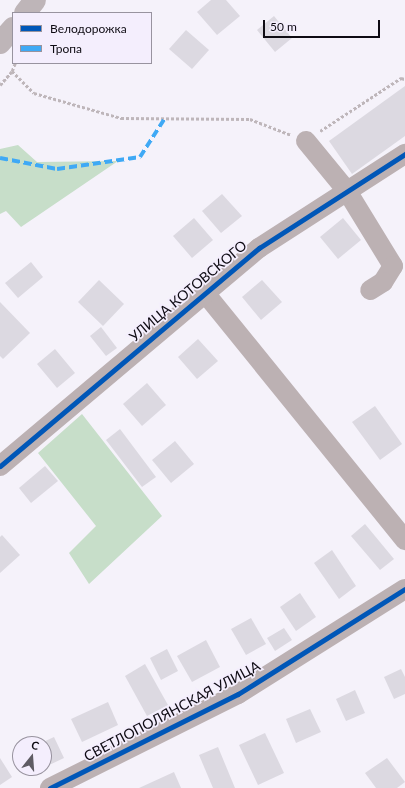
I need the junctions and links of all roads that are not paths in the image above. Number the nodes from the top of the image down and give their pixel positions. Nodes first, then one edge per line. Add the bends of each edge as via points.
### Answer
1 (35, 0) edge
2 (26, 12) edge
3 (12, 29) edge
4 (0, 43) edge
5 (306, 141) road end
6 (405, 154) edge
7 (346, 191) junction
8 (370, 290) dead end
9 (204, 293) junction
10 (0, 466) edge
11 (405, 540) edge
12 (405, 589) edge
13 (50, 788) edge

1 - 2 main road
3 - 4 main road
5 - 7 street
6 - 7 street, УЛИЦА КОТОВСКОГО
7 - 8 street via 393,266 382,282
7 - 9 street, УЛИЦА КОТОВСКОГО via 259,248
9 - 10 street, УЛИЦА КОТОВСКОГО
9 - 11 street
12 - 13 street, СВЕТЛОПОЛЯНСКАЯ УЛИЦА via 238,694

